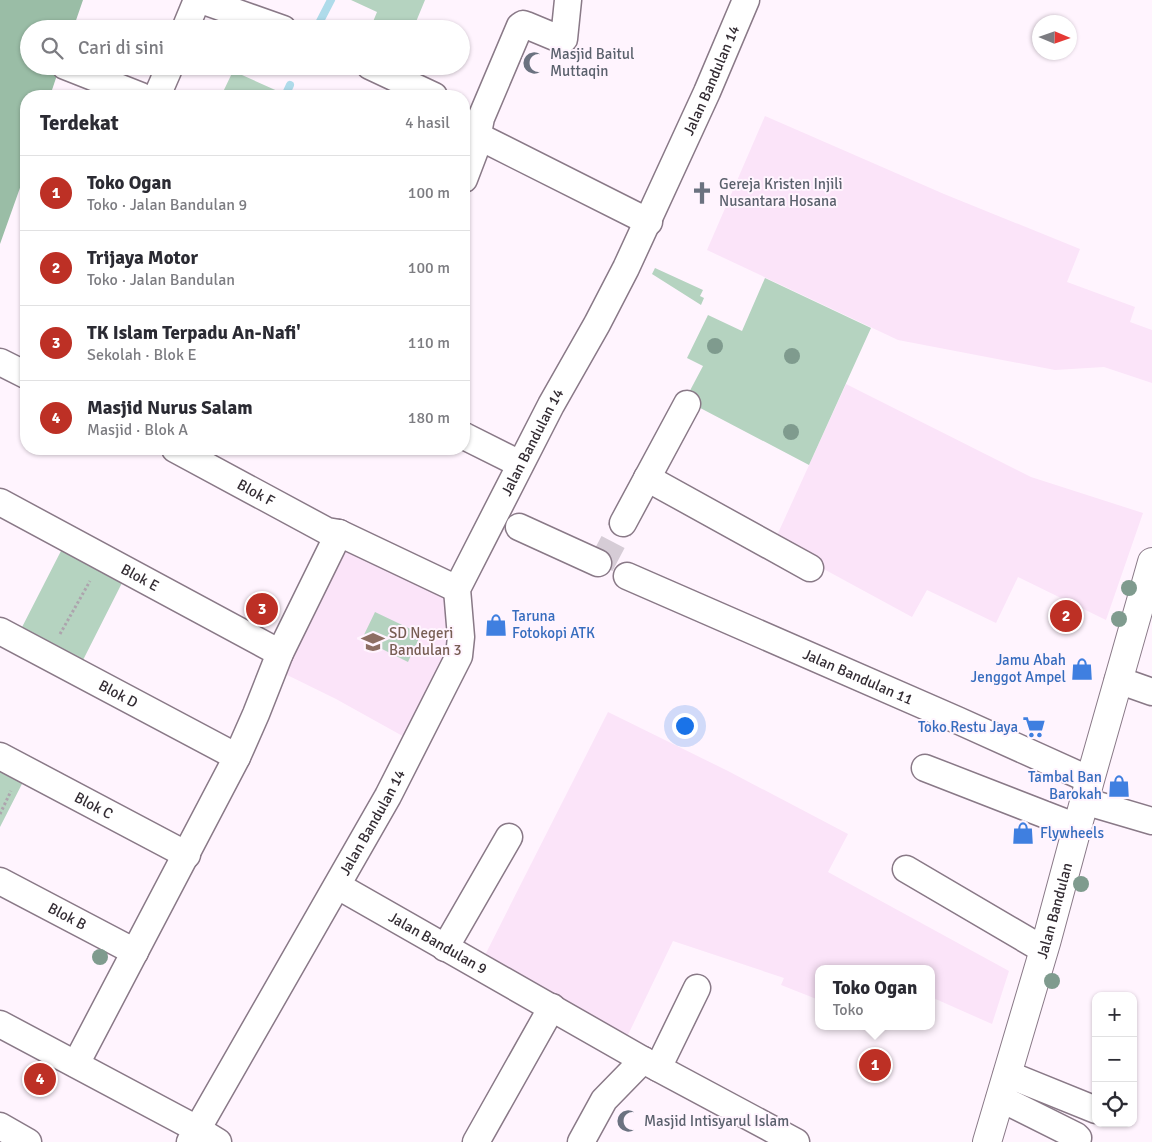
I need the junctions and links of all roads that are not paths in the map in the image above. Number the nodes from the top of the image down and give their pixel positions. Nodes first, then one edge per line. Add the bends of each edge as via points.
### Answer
1 (199, 0) edge
2 (568, 0) edge
3 (746, 0) edge
4 (189, 20) edge
5 (257, 20) edge
6 (88, 75) edge
7 (166, 75) edge
8 (389, 75) edge
9 (126, 90) edge
10 (160, 90) edge
11 (421, 90) edge
12 (475, 122) edge
13 (470, 148) edge
14 (649, 222) junction
15 (0, 362) edge
16 (20, 372) edge
17 (687, 404) dead end
18 (470, 439) edge
19 (186, 455) edge
20 (520, 464) junction
21 (647, 478) junction
22 (0, 502) edge
23 (505, 521) junction
24 (623, 523) tunnel mouth
25 (340, 533) junction
26 (1152, 562) edge
27 (598, 563) dead end
28 (810, 568) dead end
29 (627, 576) dead end
30 (456, 589) junction
31 (0, 631) edge
32 (280, 653) junction
33 (1118, 680) junction
34 (1152, 692) edge
35 (0, 756) edge
36 (237, 757) junction
37 (925, 768) dead end
38 (1087, 791) junction
39 (1152, 821) edge
40 (1077, 827) junction
41 (509, 837) dead end
42 (187, 855) junction
43 (906, 869) dead end
44 (0, 881) edge
45 (338, 886) junction
46 (445, 948) junction
47 (1044, 950) junction
48 (135, 952) junction
49 (697, 988) dead end
50 (552, 1007) junction
51 (0, 1024) edge
52 (76, 1064) junction
53 (651, 1064) junction
54 (1004, 1086) junction
55 (1092, 1109) edge
56 (0, 1126) edge
57 (202, 1138) edge
58 (28, 1142) edge
59 (476, 1142) edge
60 (581, 1142) edge
61 (796, 1142) edge
62 (987, 1142) edge
63 (1077, 1142) edge

1 - 4 street
1 - 5 street
2 - 12 street via 564,39 523,24 520,26
3 - 14 street, Jalan Bandulan 14
6 - 9 street
7 - 10 street
8 - 11 street
12 - 13 street
12 - 14 street
14 - 20 street, Jalan Bandulan 14
15 - 16 street
17 - 21 street
18 - 20 street
19 - 25 street, Blok F via 327,531
20 - 23 street, Jalan Bandulan 14
21 - 24 street
21 - 28 street
22 - 32 street, Blok E
23 - 27 street
23 - 30 street, Jalan Bandulan 14
25 - 30 street, Blok F
25 - 32 street
26 - 33 main road, Jalan Bandulan
29 - 38 street, Jalan Bandulan 11 via 948,716
30 - 45 street, Jalan Bandulan 14 via 461,636 459,656 395,784
31 - 36 street, Blok D
32 - 36 street
33 - 34 street
33 - 38 main road, Jalan Bandulan
35 - 42 street, Blok C
36 - 42 street
37 - 40 street
38 - 39 street, Jalan Bandulan 11
38 - 40 main road, Jalan Bandulan
40 - 47 main road, Jalan Bandulan
41 - 46 street
42 - 48 street
43 - 47 street
44 - 48 street, Blok B
45 - 46 street, Jalan Bandulan 9
45 - 57 street
46 - 50 street, Jalan Bandulan 9
47 - 54 main road, Jalan Bandulan
48 - 52 street
49 - 53 street
50 - 53 street, Jalan Bandulan 9
50 - 59 street
51 - 52 street
52 - 57 street
53 - 60 street via 604,1100
53 - 61 street, Jalan Bandulan 9
54 - 55 street
54 - 62 main road, Jalan Bandulan
54 - 63 street via 1076,1136
56 - 58 street

